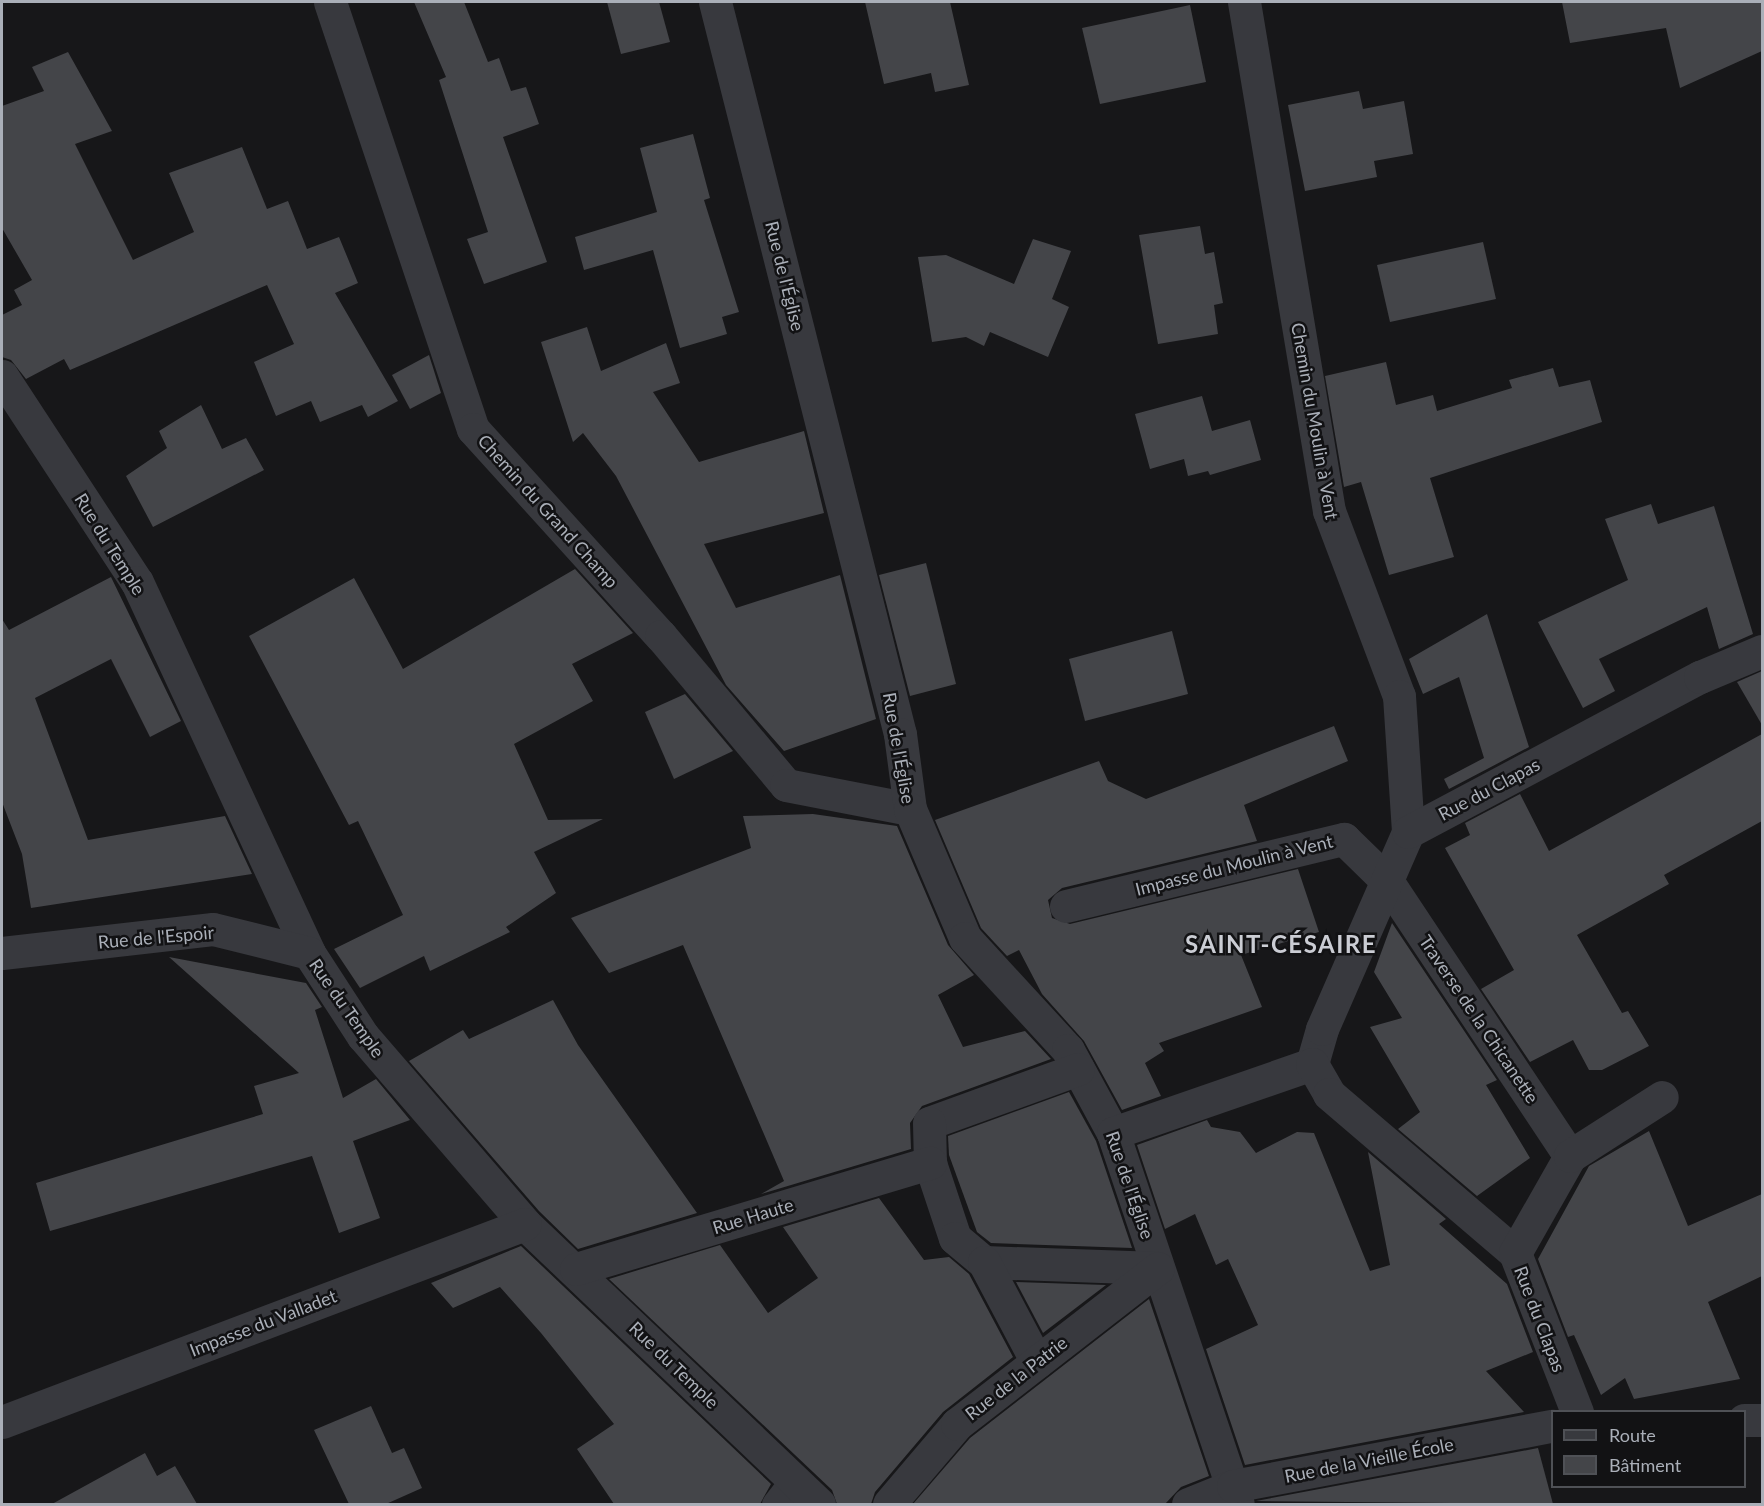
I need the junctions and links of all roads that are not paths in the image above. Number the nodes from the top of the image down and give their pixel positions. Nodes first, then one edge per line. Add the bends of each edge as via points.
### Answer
1 (330, 2) edge
2 (715, 2) edge
3 (1244, 2) edge
4 (2, 376) edge
5 (1762, 651) edge
6 (910, 809) junction
7 (1408, 832) junction
8 (1388, 881) junction
9 (1066, 906) dead end
10 (2, 953) edge
11 (309, 953) junction
12 (1312, 1064) junction
13 (1078, 1069) junction
14 (1662, 1097) dead end
15 (1113, 1133) junction
16 (1570, 1156) junction
17 (930, 1163) junction
18 (525, 1224) junction
19 (1515, 1253) junction
20 (984, 1262) junction
21 (1158, 1268) junction
22 (576, 1269) junction
23 (1037, 1362) junction
24 (1576, 1410) edge
25 (1746, 1420) edge
26 (1762, 1420) edge
27 (2, 1422) edge
28 (1551, 1426) edge
29 (784, 1492) edge
30 (1236, 1495) edge
31 (819, 1504) edge
32 (889, 1504) edge
33 (1188, 1504) edge

1 - 6 street, Chemin du Grand Champ via 473,429 662,636 786,785
2 - 6 street, Rue de l'Église via 900,734
3 - 7 street, Chemin du Moulin à Vent via 1329,511 1399,696
4 - 11 street, Rue du Temple via 137,582
5 - 7 street, Rue du Clapas via 1700,677
6 - 13 street, Rue de l'Église via 965,938 1068,1050
7 - 8 street
8 - 9 street, Impasse du Moulin à Vent via 1344,838
8 - 12 street via 1322,1029
8 - 16 street, Traverse de la Chicanette
10 - 11 street, Rue de l'Espoir via 213,928
11 - 18 street, Rue du Temple via 363,1036
12 - 15 street via 1209,1096
12 - 19 street, Rue du Clapas via 1329,1094
13 - 15 street, Rue de l'Église
13 - 17 street via 929,1124
14 - 16 street
15 - 21 street, Rue de l'Église
16 - 19 street
17 - 20 street via 955,1238
17 - 22 street, Rue Haute
18 - 22 street, Rue du Temple
18 - 27 street, Impasse du Valladet
19 - 24 street, Rue du Clapas
20 - 21 street
20 - 23 street
21 - 23 street, Rue de la Patrie
21 - 30 street, Rue de l'Église
22 - 29 street, Rue du Temple
23 - 32 street, Rue de la Patrie via 957,1424
25 - 26 street
28 - 30 street, Rue de la Vieille École
29 - 31 street, Rue du Temple
30 - 33 street, Rue de la Vieille École

